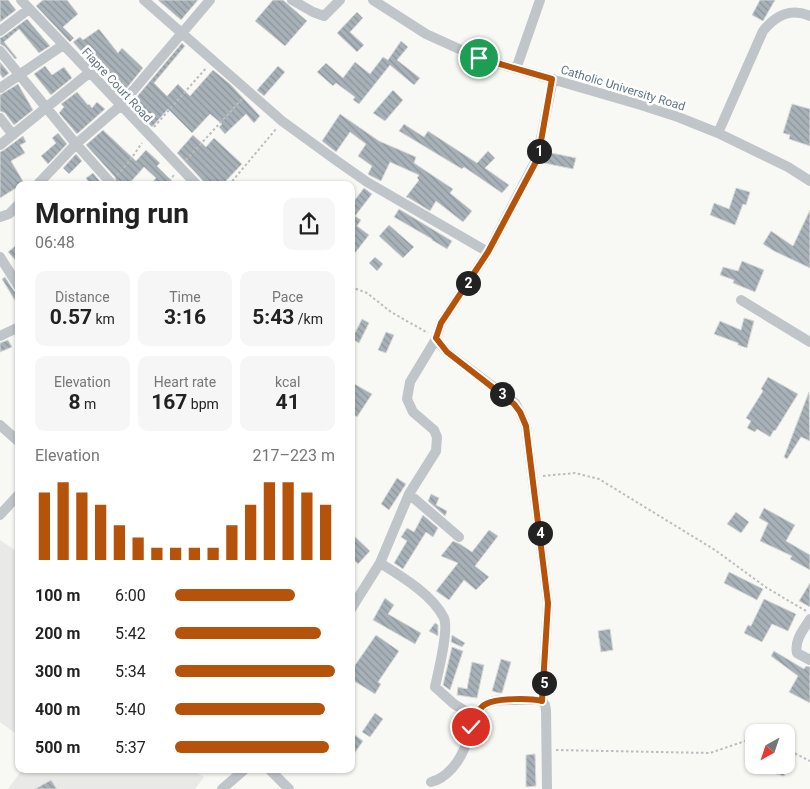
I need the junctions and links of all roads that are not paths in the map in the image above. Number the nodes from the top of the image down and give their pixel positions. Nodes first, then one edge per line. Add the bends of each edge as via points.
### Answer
1 (21, 0) edge
2 (144, 0) edge
3 (210, 0) edge
4 (292, 0) edge
5 (340, 0) edge
6 (372, 0) edge
7 (540, 0) edge
8 (29, 9) junction
9 (810, 16) edge
10 (0, 31) edge
11 (181, 34) junction
12 (63, 45) junction
13 (0, 51) edge
14 (516, 68) junction
15 (89, 73) junction
16 (20, 74) junction
17 (552, 79) junction
18 (0, 88) edge
19 (120, 106) junction
20 (47, 108) junction
21 (0, 118) edge
22 (718, 133) junction
23 (13, 135) junction
24 (76, 144) junction
25 (0, 145) edge
26 (41, 181) edge
27 (109, 181) edge
28 (193, 181) edge
29 (810, 181) edge
30 (15, 208) edge
31 (0, 217) edge
32 (488, 252) junction
33 (0, 257) edge
34 (15, 281) edge
35 (741, 300) dead end
36 (15, 329) edge
37 (0, 336) edge
38 (436, 338) junction
39 (810, 342) edge
40 (0, 425) edge
41 (15, 438) edge
42 (408, 494) junction
43 (15, 498) edge
44 (0, 515) edge
45 (458, 538) dead end
46 (380, 563) junction
47 (355, 603) edge
48 (810, 619) edge
49 (810, 660) edge
50 (542, 701) junction
51 (476, 717) junction
52 (241, 773) edge
53 (273, 773) edge
54 (431, 782) dead end
55 (222, 789) edge
56 (289, 789) edge
57 (547, 789) edge

1 - 8 street, Fiapre Court Road
2 - 11 street
3 - 11 street
4 - 5 street via 324,16
6 - 14 street, Catholic University Road via 426,34 479,58
7 - 14 street
8 - 10 street
8 - 12 street, Fiapre Court Road
9 - 22 street via 789,12 772,20 763,31
11 - 19 street
11 - 32 street via 282,121 367,182
12 - 15 street, Fiapre Court Road
12 - 16 street
13 - 16 street
14 - 17 street, Catholic University Road
15 - 19 street, Fiapre Court Road
15 - 20 street
16 - 18 street
16 - 20 street
17 - 22 street, Catholic University Road via 641,104
17 - 32 street via 538,158
19 - 24 street
19 - 28 street, Fiapre Court Road
20 - 23 street
20 - 24 street
21 - 23 street
22 - 29 street, Catholic University Road
23 - 25 street
24 - 26 street
24 - 27 street
30 - 31 street
32 - 38 street via 441,323
33 - 34 street
35 - 39 street
36 - 37 street
38 - 42 street via 410,382 406,399 413,412 434,430 436,451
38 - 50 street via 447,352 514,404 526,426 548,603
40 - 41 street
42 - 45 street
42 - 46 street
43 - 44 street
46 - 47 street
46 - 51 street via 414,586 445,619 435,686 454,704
48 - 49 street via 796,647 797,653
50 - 51 street via 499,700 486,704
50 - 57 street via 546,710
51 - 54 street via 466,747 453,768
52 - 55 street
53 - 56 street

